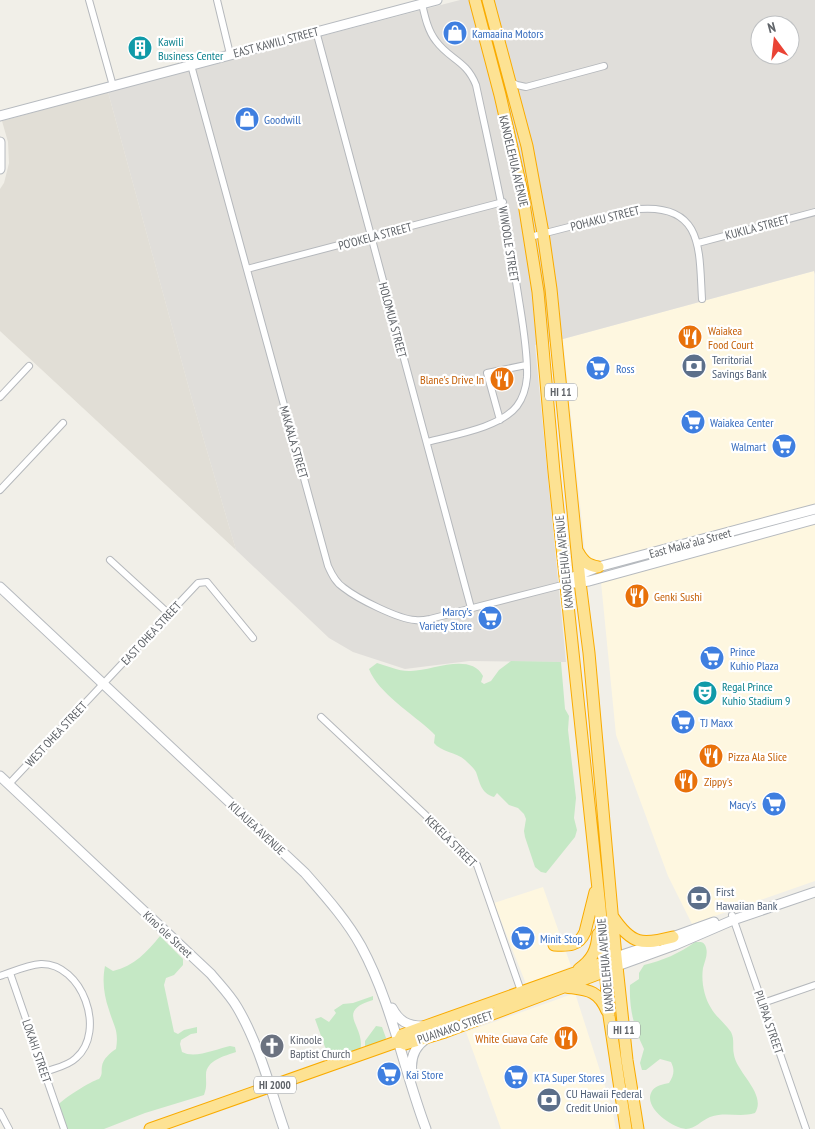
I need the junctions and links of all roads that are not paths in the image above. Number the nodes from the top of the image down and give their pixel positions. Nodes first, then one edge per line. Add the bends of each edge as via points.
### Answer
1 (89, 0) edge
2 (217, 0) edge
3 (437, 0) edge
4 (474, 0) edge
5 (488, 1) edge
6 (422, 4) junction
7 (316, 31) junction
8 (230, 54) junction
9 (191, 65) junction
10 (604, 66) dead end
11 (510, 81) junction
12 (113, 86) junction
13 (526, 87) junction
14 (516, 104) junction
15 (0, 116) edge
16 (0, 142) edge
17 (0, 169) edge
18 (503, 202) junction
19 (815, 212) edge
20 (543, 233) junction
21 (530, 237) junction
22 (371, 238) junction
23 (698, 243) junction
24 (247, 269) junction
25 (702, 299) dead end
26 (526, 365) junction
27 (29, 366) dead end
28 (0, 397) edge
29 (500, 420) junction
30 (63, 423) dead end
31 (427, 442) junction
32 (0, 490) edge
33 (815, 509) edge
34 (815, 519) edge
35 (577, 550) junction
36 (110, 560) dead end
37 (598, 568) junction
38 (580, 578) junction
39 (566, 582) junction
40 (0, 587) edge
41 (471, 608) junction
42 (169, 614) junction
43 (253, 638) dead end
44 (104, 684) junction
45 (321, 717) dead end
46 (0, 776) edge
47 (8, 784) junction
48 (597, 883) junction
49 (815, 886) edge
50 (815, 892) edge
51 (600, 908) junction
52 (612, 916) junction
53 (732, 918) junction
54 (673, 937) junction
55 (554, 944) dead end
56 (617, 962) junction
57 (605, 966) junction
58 (10, 973) junction
59 (570, 975) junction
60 (0, 976) edge
61 (377, 980) junction
62 (815, 985) edge
63 (564, 986) junction
64 (523, 997) junction
65 (763, 1003) junction
66 (609, 1016) junction
67 (427, 1032) junction
68 (399, 1041) junction
69 (45, 1072) junction
70 (270, 1087) junction
71 (417, 1105) junction
72 (0, 1112) edge
73 (9, 1129) edge
74 (64, 1129) edge
75 (150, 1129) edge
76 (284, 1129) edge
77 (426, 1129) edge
78 (626, 1129) edge
79 (638, 1129) edge
80 (806, 1129) edge

1 - 12 street
2 - 8 street
3 - 6 street, EAST KAWILI STREET
4 - 21 highway, KANOELEHUA AVENUE / HI 11 via 512,144
5 - 11 highway, KANOELEHUA AVENUE / HI 11
6 - 7 street, EAST KAWILI STREET
6 - 18 street, WIWOOLE STREET via 432,36 463,64 473,78
7 - 8 street, EAST KAWILI STREET
7 - 22 street, HOLOMUA STREET
8 - 9 street, EAST KAWILI STREET
9 - 12 street, EAST KAWILI STREET
9 - 24 street, MAKA‘ALA STREET
10 - 13 street
11 - 13 street
11 - 14 highway, KANOELEHUA AVENUE / HI 11
12 - 15 street, EAST KAWILI STREET
13 - 14 street
14 - 20 highway, KANOELEHUA AVENUE / HI 11
16 - 17 street
18 - 22 street, PO‘OKELA STREET
18 - 26 street, WIWOOLE STREET
19 - 23 street, KUKILA STREET
20 - 21 street, POHAKU STREET
20 - 23 street, POHAKU STREET via 639,208 656,207 678,215 691,228
20 - 35 highway, KANOELEHUA AVENUE / HI 11
21 - 39 highway, KANOELEHUA AVENUE / HI 11
22 - 24 street, PO‘OKELA STREET
22 - 31 street, HOLOMUA STREET
23 - 25 street, POHAKU STREET
24 - 41 street, MAKA‘ALA STREET via 333,577 342,588 402,618 430,619
26 - 29 street, WIWOOLE STREET via 523,394 514,409
26 - 29 street via 488,373
27 - 28 street
29 - 31 street, WIWOOLE STREET
30 - 32 street
31 - 41 street, HOLOMUA STREET
33 - 37 street, East Makaʻala Street
34 - 38 street, East Makaʻala Street via 636,568
35 - 37 highway via 585,562
35 - 38 highway, KANOELEHUA AVENUE / HI 11
36 - 42 street
37 - 38 street, East Makaʻala Street
38 - 39 street, East Makaʻala Street
38 - 52 highway, KANOELEHUA AVENUE / HI 11
39 - 41 street, MAKA‘ALA STREET
39 - 48 highway, KANOELEHUA AVENUE / HI 11
40 - 44 street, KILAUEA AVENUE
42 - 43 street, EAST OHEA STREET via 198,583 207,582
42 - 44 street, EAST OHEA STREET
44 - 47 street, WEST OHEA STREET
44 - 61 street, KILAUEA AVENUE via 305,873 341,915
45 - 64 street, KEKELA STREET via 477,865
46 - 47 street, Kinoʻole Street
47 - 70 street, Kinoʻole Street via 211,974 246,1023
48 - 51 highway, KANOELEHUA AVENUE / HI 11
48 - 55 highway via 582,938 572,945
49 - 53 street, PUAINAKO STREET
50 - 53 street, PUAINAKO STREET
51 - 57 highway, KANOELEHUA AVENUE / HI 11
51 - 59 highway via 594,954 582,968
52 - 54 highway via 627,934 638,941 652,942
52 - 56 highway, KANOELEHUA AVENUE / HI 11
53 - 54 street, PUAINAKO STREET
53 - 56 street, PUAINAKO STREET via 675,945
53 - 65 street, PILIPAA STREET
54 - 56 street, PUAINAKO STREET
56 - 57 highway, PUAINAKO STREET / HI 2000
56 - 79 highway, KANOELEHUA AVENUE / HI 11
57 - 59 highway, PUAINAKO STREET / HI 2000
57 - 63 highway, PUAINAKO STREET / HI 2000
57 - 66 highway, KANOELEHUA AVENUE / HI 11
58 - 60 street
58 - 69 street, LOKAHI STREET
58 - 69 street via 41,964 52,966 77,984 86,1001 90,1023 81,1052 67,1064
59 - 64 highway, PUAINAKO STREET / HI 2000
61 - 67 street via 398,1018
61 - 68 street, KILAUEA AVENUE
62 - 65 street
63 - 64 highway, PUAINAKO STREET / HI 2000
63 - 66 highway via 595,993 604,1002
64 - 67 highway, PUAINAKO STREET / HI 2000
65 - 80 street, PILIPAA STREET
66 - 78 highway, KANOELEHUA AVENUE / HI 11
67 - 68 highway, PUAINAKO STREET / HI 2000 via 402,1035
67 - 71 street via 411,1061
68 - 70 highway, HI 2000
68 - 71 street, KILAUEA AVENUE
69 - 74 street, LOKAHI STREET
70 - 75 highway, HI 2000
70 - 76 street, Kinoʻole Street
71 - 77 street, KILAUEA AVENUE
72 - 73 street

